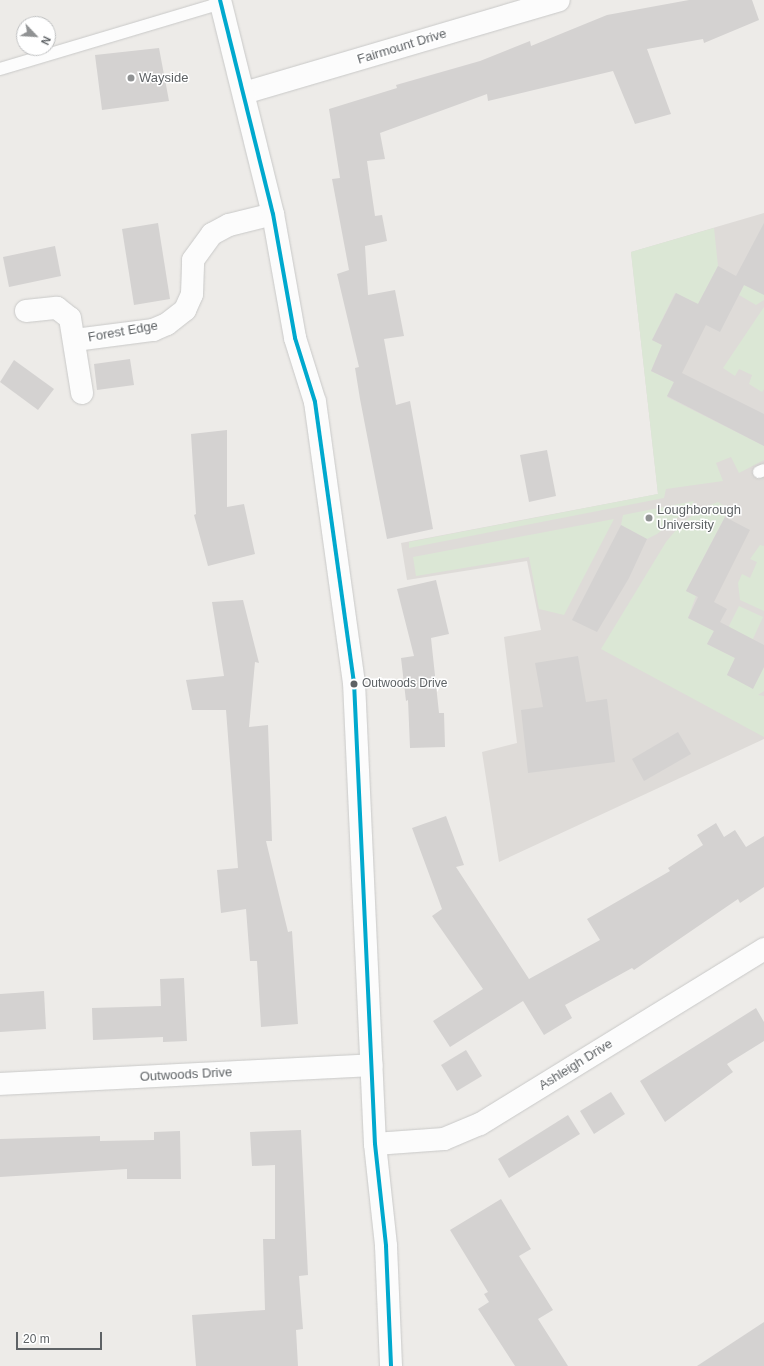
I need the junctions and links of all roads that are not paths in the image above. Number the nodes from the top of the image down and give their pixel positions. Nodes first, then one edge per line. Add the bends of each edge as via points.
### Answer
1 (559, 0) edge
2 (220, 1) edge
3 (0, 69) edge
4 (244, 93) junction
5 (273, 214) junction
6 (26, 311) dead end
7 (75, 340) junction
8 (82, 393) dead end
9 (764, 949) edge
10 (372, 1065) junction
11 (0, 1084) edge
12 (375, 1144) junction
13 (391, 1366) edge

1 - 4 street, Fairmount Drive
2 - 3 lane
2 - 4 street
4 - 5 street
5 - 7 street, Forest Edge via 229,225 212,234 194,260 192,294 185,310 168,324 153,330
5 - 10 street via 295,338 315,402 354,682
6 - 7 street, Forest Edge via 48,308 64,312 70,318
7 - 8 street, Forest Edge
9 - 12 street, Ashleigh Drive via 480,1124 444,1139
10 - 11 street, Outwoods Drive
10 - 12 street
12 - 13 street via 386,1246

